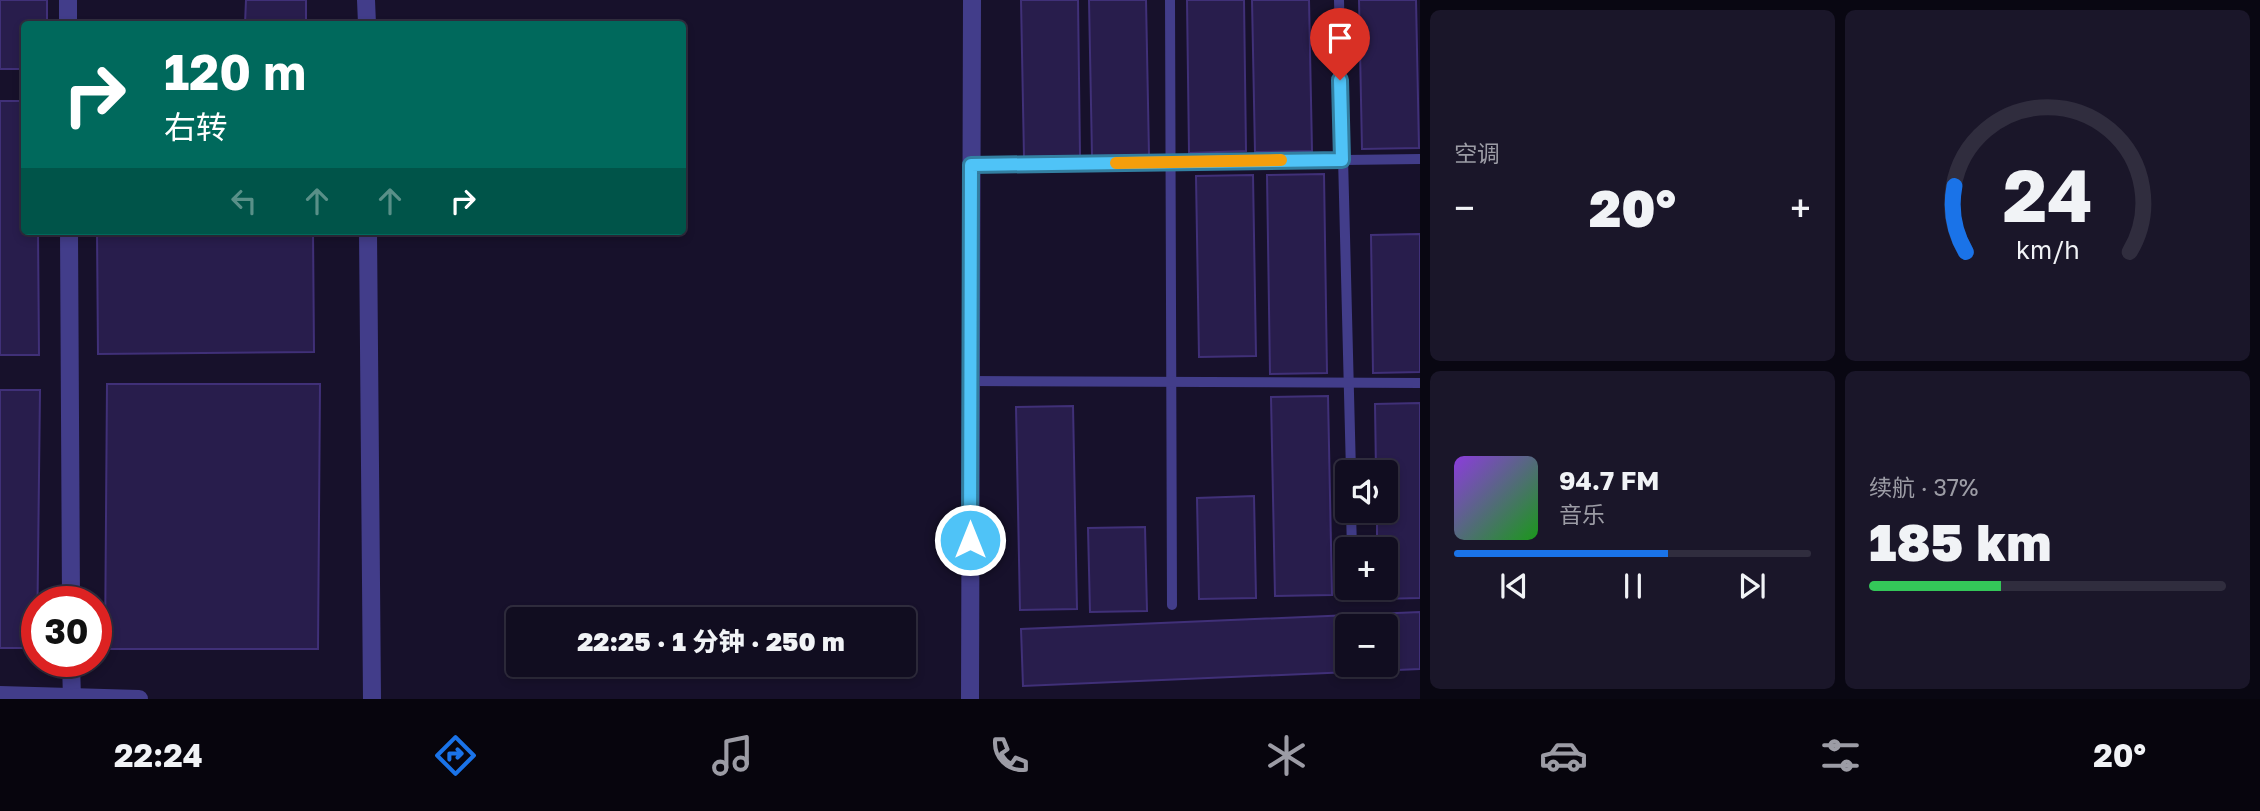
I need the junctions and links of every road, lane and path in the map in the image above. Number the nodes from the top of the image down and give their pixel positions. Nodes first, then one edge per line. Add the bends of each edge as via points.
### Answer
1 (68, 0) edge
2 (366, 0) edge
3 (972, 0) edge
4 (1170, 0) edge
5 (1339, 0) edge
6 (68, 21) edge
7 (366, 21) edge
8 (1420, 159) edge
9 (1342, 160) junction
10 (1171, 162) junction
11 (971, 165) junction
12 (69, 235) edge
13 (368, 235) edge
14 (970, 381) junction
15 (1172, 382) junction
16 (1349, 383) junction
17 (1420, 383) edge
18 (1351, 460) edge
19 (71, 586) edge
20 (1172, 605) dead end
21 (71, 677) edge
22 (0, 695) edge
23 (72, 698) edge
24 (139, 699) edge
25 (372, 699) edge
26 (970, 699) edge

1 - 6 street
2 - 7 street
3 - 11 street
4 - 10 lane
5 - 9 lane
8 - 9 lane
9 - 10 lane
9 - 16 lane
10 - 11 lane
10 - 15 lane
11 - 14 street
12 - 19 street
13 - 25 street
14 - 15 lane
14 - 26 street
15 - 16 lane
15 - 20 lane
16 - 17 lane
16 - 18 lane
21 - 23 street
22 - 23 street
23 - 24 street

